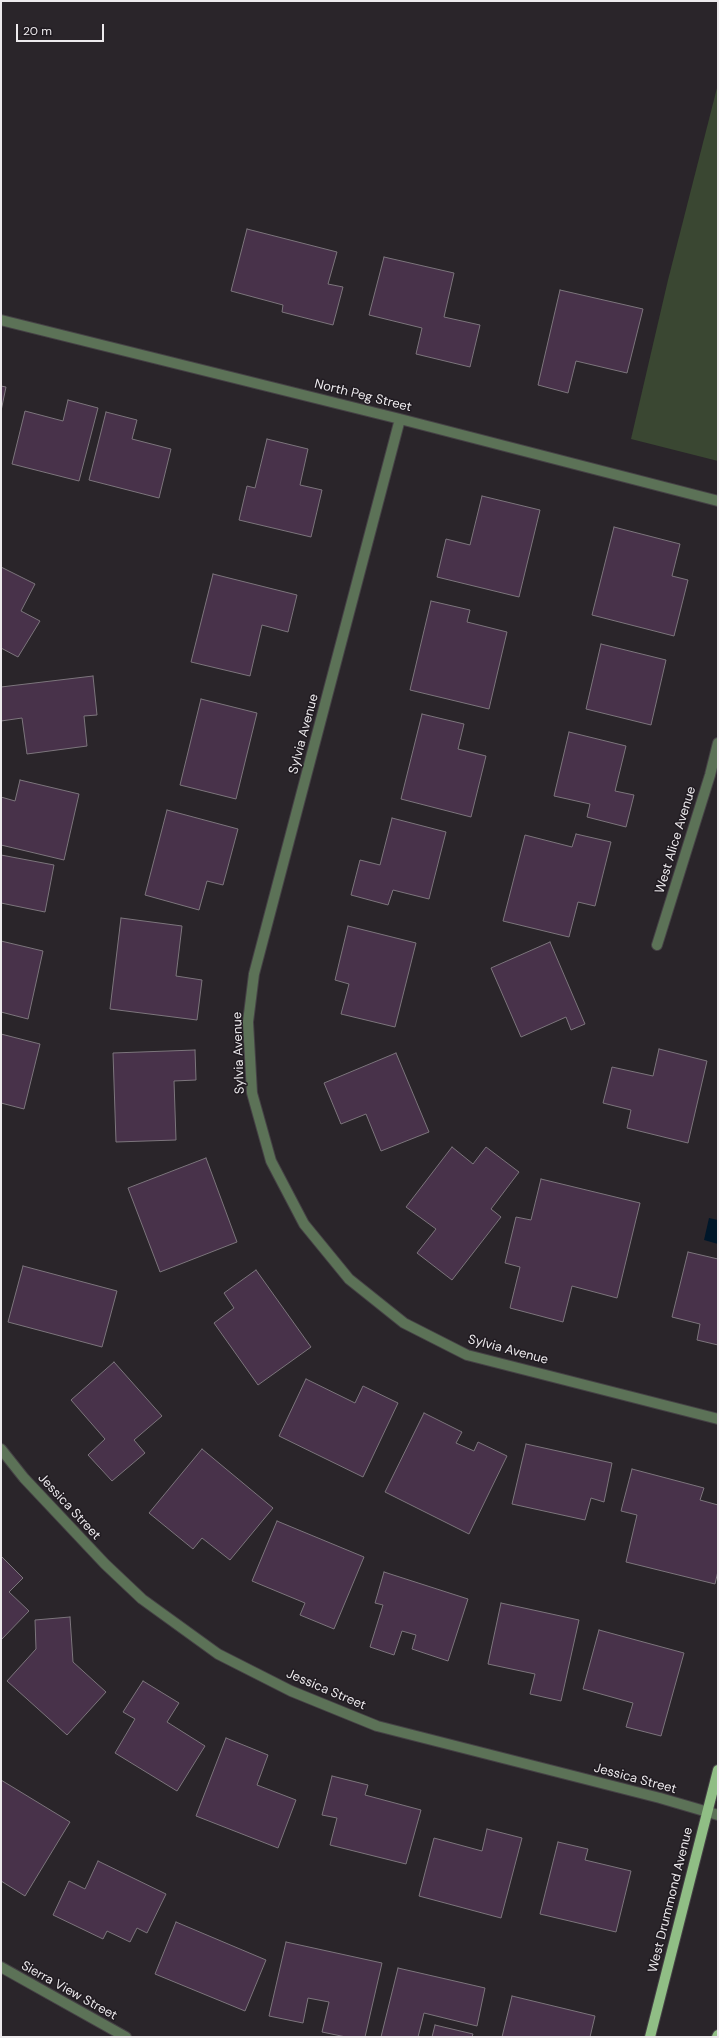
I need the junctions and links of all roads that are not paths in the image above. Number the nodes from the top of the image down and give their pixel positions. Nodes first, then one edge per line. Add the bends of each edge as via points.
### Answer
1 (1, 320) edge
2 (400, 419) junction
3 (718, 501) edge
4 (718, 743) edge
5 (714, 776) edge
6 (657, 945) dead end
7 (718, 1419) edge
8 (1, 1449) edge
9 (718, 1770) edge
10 (707, 1812) junction
11 (718, 1815) edge
12 (1, 1967) edge
13 (126, 2037) edge
14 (650, 2037) edge

1 - 2 street, North Peg Street
2 - 3 street, North Peg Street
2 - 7 street, Sylvia Avenue via 254,974 248,1022 252,1093 271,1161 304,1224 349,1279 404,1323 467,1355
4 - 5 street, West Alice Avenue
5 - 6 street, West Alice Avenue
8 - 10 street, Jessica Street via 34,1489 142,1599 218,1654 291,1691 377,1726
9 - 10 main road, West Drummond Avenue
10 - 11 street, Jessica Street
10 - 14 main road, West Drummond Avenue
12 - 13 street, Sierra View Street

